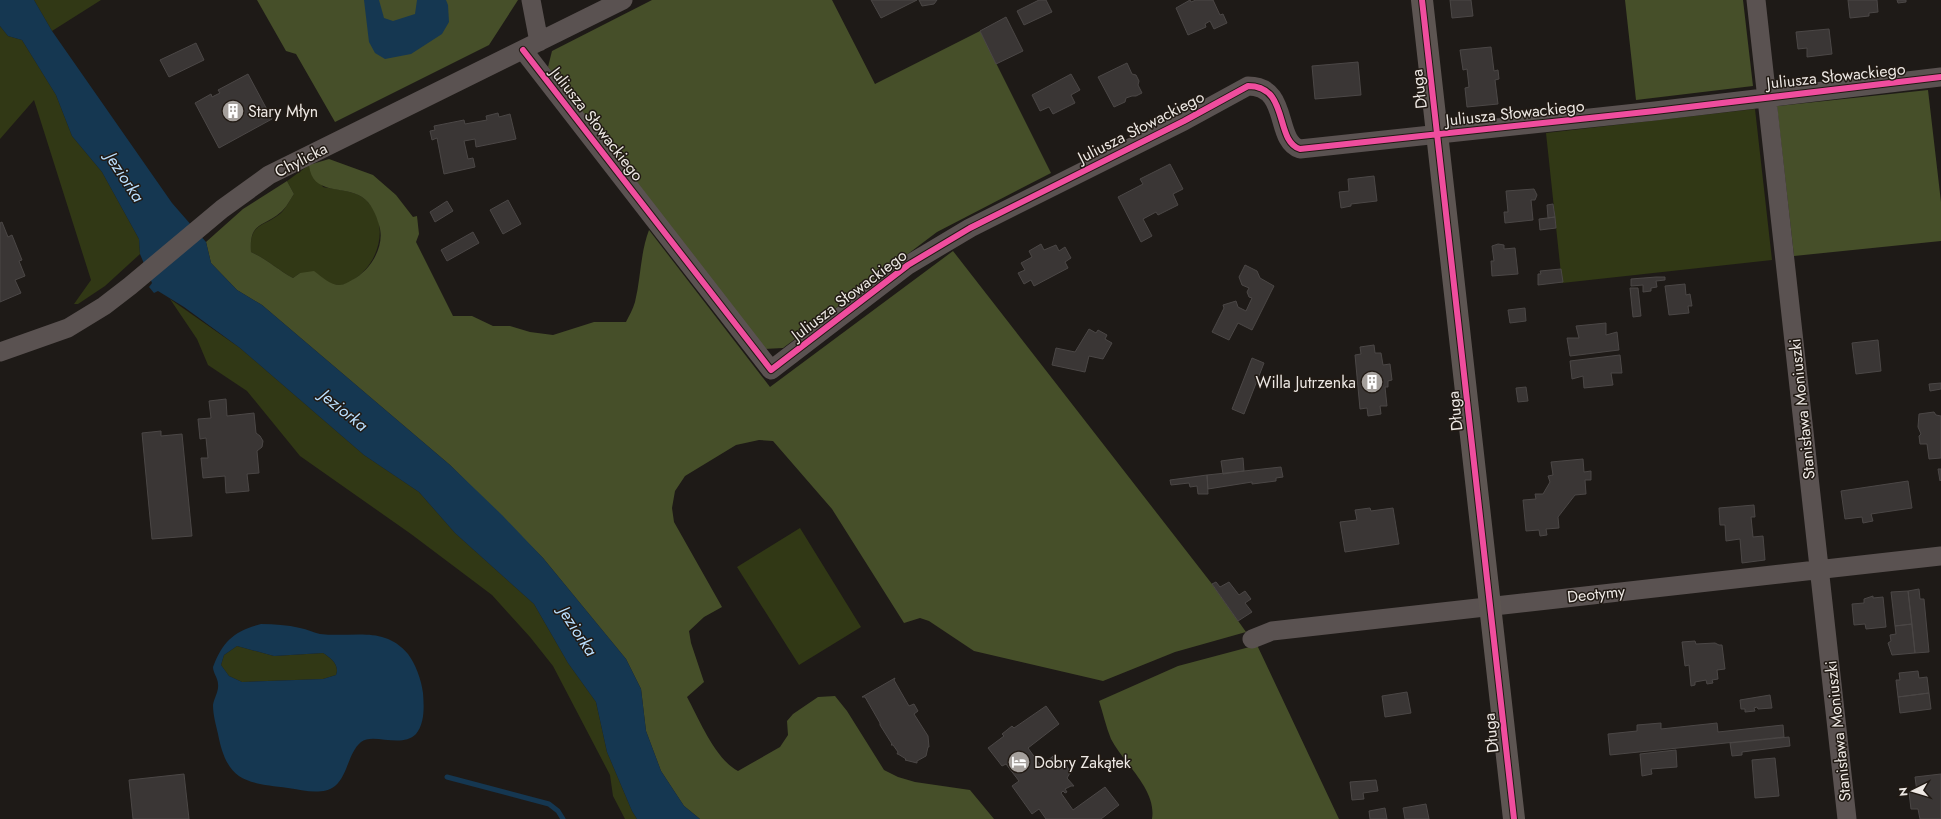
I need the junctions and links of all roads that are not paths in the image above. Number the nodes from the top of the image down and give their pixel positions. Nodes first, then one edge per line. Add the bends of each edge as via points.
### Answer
1 (531, 0) edge
2 (623, 0) edge
3 (1422, 0) edge
4 (1756, 0) edge
5 (531, 46) junction
6 (1941, 77) edge
7 (1767, 97) junction
8 (1437, 134) junction
9 (0, 352) edge
10 (1941, 556) edge
11 (1820, 569) junction
12 (1491, 606) junction
13 (1252, 639) dead end
14 (1514, 819) edge
15 (1848, 819) edge

1 - 5 street
2 - 5 street, Chylicka
3 - 8 street, Długa
4 - 7 street, Stanisława Moniuszki
5 - 8 street, Juliusza Słowackiego via 771,370 908,266 970,228 1184,121 1248,86 1259,86 1267,92 1276,103 1290,141 1294,147 1300,149
5 - 9 street, Chylicka via 269,175 222,209 104,306 68,328
6 - 7 street, Juliusza Słowackiego
7 - 8 street, Juliusza Słowackiego
7 - 11 street, Stanisława Moniuszki
8 - 12 street, Długa
10 - 11 street, Deotymy
11 - 12 street, Deotymy
11 - 15 street, Stanisława Moniuszki
12 - 13 street, Deotymy via 1272,631
12 - 14 street, Długa

